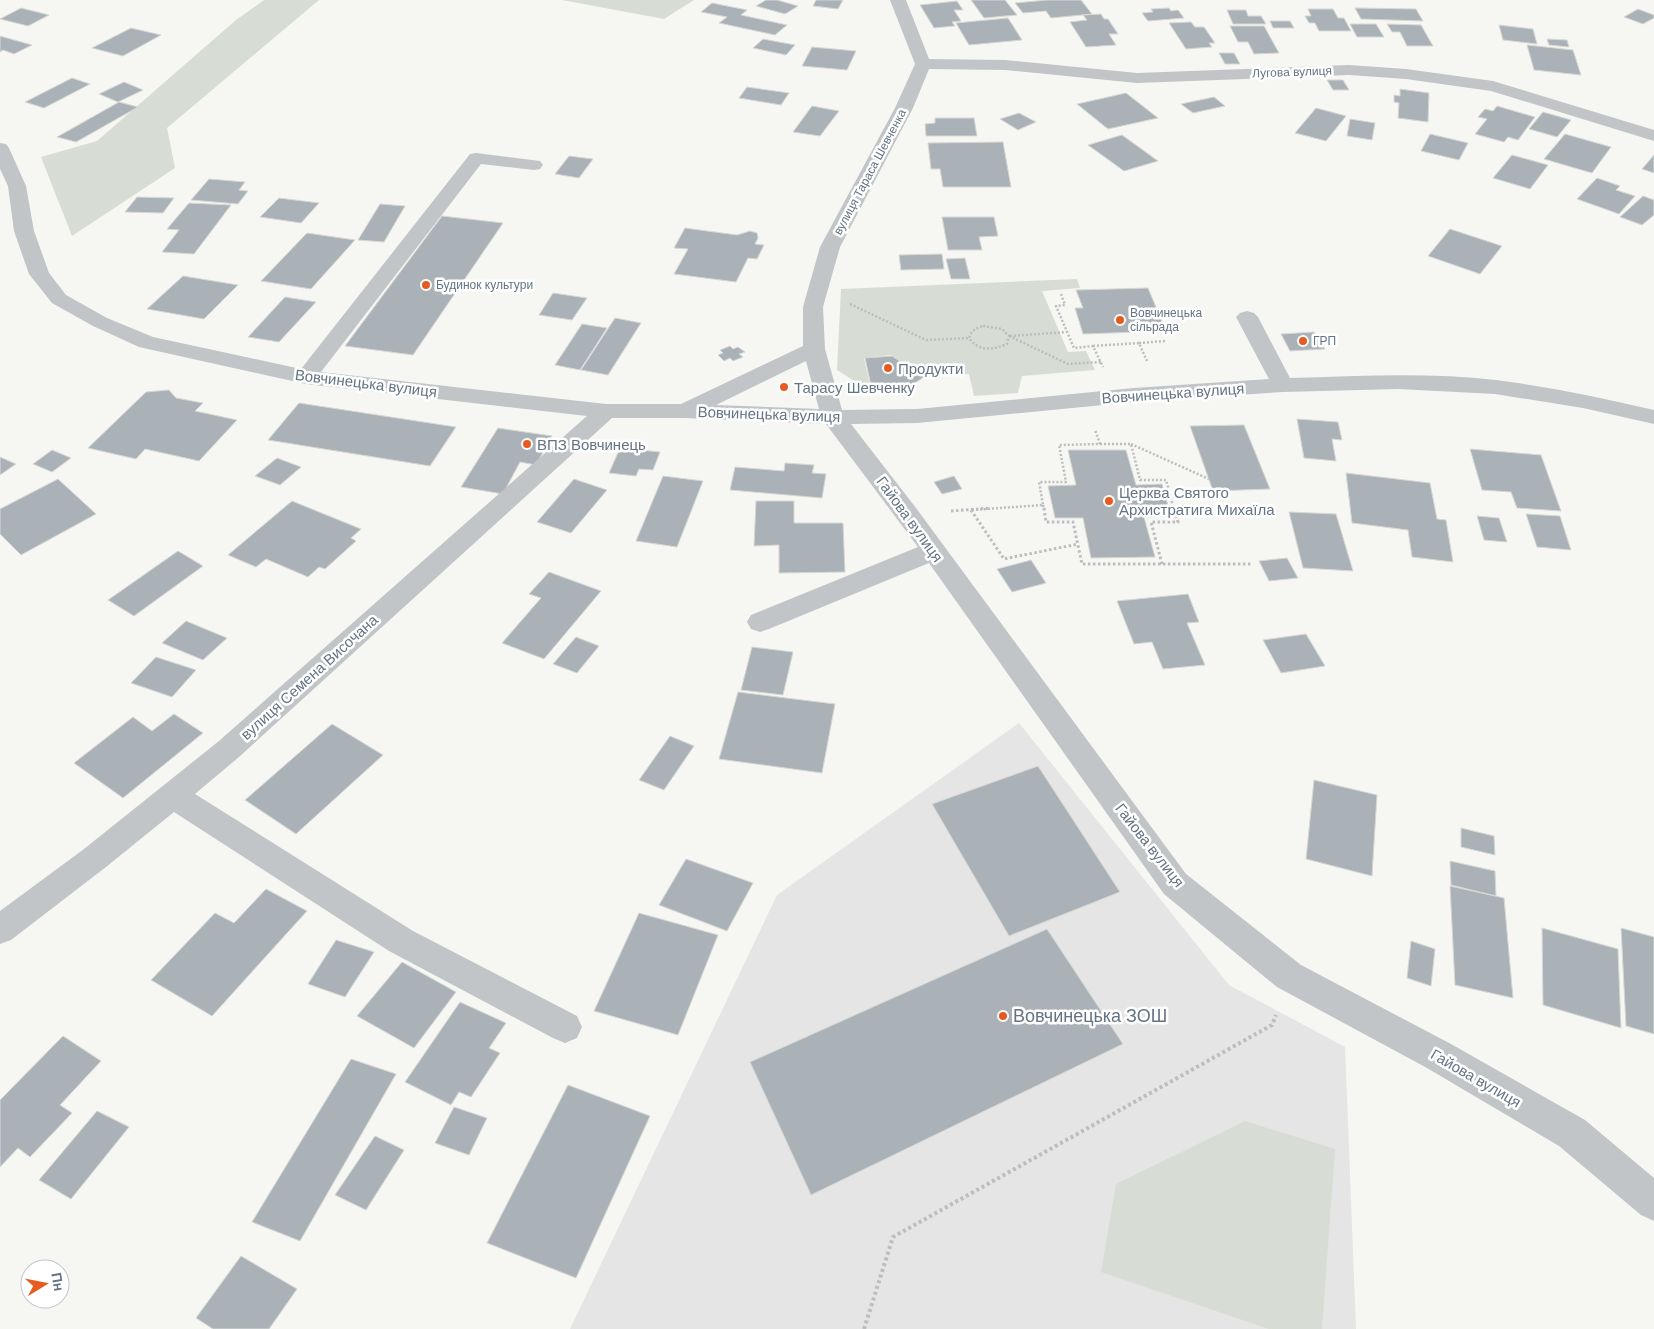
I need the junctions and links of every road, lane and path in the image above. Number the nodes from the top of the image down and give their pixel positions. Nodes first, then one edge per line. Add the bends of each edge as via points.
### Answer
1 (898, 0) edge
2 (923, 64) junction
3 (1654, 136) edge
4 (0, 148) edge
5 (534, 164) dead end
6 (819, 289) junction
7 (1061, 294) dead end
8 (1247, 317) dead end
9 (1066, 332) junction
10 (1010, 336) junction
11 (969, 338) junction
12 (1165, 341) dead end
13 (1138, 343) junction
14 (1093, 346) junction
15 (814, 349) junction
16 (1101, 362) junction
17 (306, 378) junction
18 (1283, 385) junction
19 (1162, 394) junction
20 (1134, 395) junction
21 (1086, 400) junction
22 (606, 411) junction
23 (685, 411) junction
24 (833, 417) junction
25 (1654, 417) edge
26 (1100, 444) junction
27 (1131, 444) junction
28 (1209, 479) dead end
29 (1043, 505) junction
30 (971, 510) junction
31 (908, 514) junction
32 (1078, 544) junction
33 (933, 551) junction
34 (1162, 564) junction
35 (1252, 564) dead end
36 (760, 622) dead end
37 (172, 795) junction
38 (0, 930) edge
39 (1289, 976) junction
40 (565, 1027) dead end
41 (1654, 1202) edge
42 (864, 1329) edge

1 - 2 street
2 - 3 street, Лугова вулиця via 1005,65 1137,78 1349,70 1406,74 1493,86
2 - 6 street, вулиця Тараса Шевченка via 904,108 830,247
4 - 17 street, Вовчинецька вулиця via 17,186 24,231 39,274 59,299 100,322 147,342
5 - 17 street via 476,158
6 - 11 path via 926,340
6 - 15 street, вулиця Тараса Шевченка via 813,307
7 - 9 path via 1065,305 1056,306
8 - 18 street
9 - 10 path
9 - 14 path via 1074,348
10 - 11 path via 1002,329 989,326 972,330
10 - 11 path via 1004,347 992,350 974,345
10 - 16 path via 1068,364
12 - 13 path
13 - 14 path
13 - 19 path
14 - 16 path
15 - 23 street
15 - 24 street, вулиця Тараса Шевченка
16 - 20 path via 1106,374
17 - 22 street, Вовчинецька вулиця
18 - 19 street, Вовчинецька вулиця
18 - 25 street, Вовчинецька вулиця via 1398,382 1495,386
19 - 20 street, Вовчинецька вулиця
20 - 21 street, Вовчинецька вулиця
21 - 24 street, Вовчинецька вулиця via 917,416
21 - 26 path
22 - 23 street, Вовчинецька вулиця
22 - 37 street, вулиця Семена Височана via 243,736
23 - 24 street, Вовчинецька вулиця
24 - 31 street, Гайова вулиця
26 - 27 path
26 - 29 path via 1060,444 1066,482 1038,482
27 - 28 path
27 - 34 path via 1140,480 1166,480 1178,522 1151,522
29 - 30 path
29 - 32 path via 1046,522 1073,522
30 - 31 path
30 - 32 path via 1004,559
31 - 33 street, Гайова вулиця
32 - 34 path via 1082,564
33 - 36 street
33 - 39 street, Гайова вулиця via 1175,884
34 - 35 path
37 - 38 street, вулиця Семена Височана
37 - 40 street via 401,941
39 - 41 street, Гайова вулиця via 1439,1056 1572,1133
39 - 42 path via 1272,1025 893,1237

